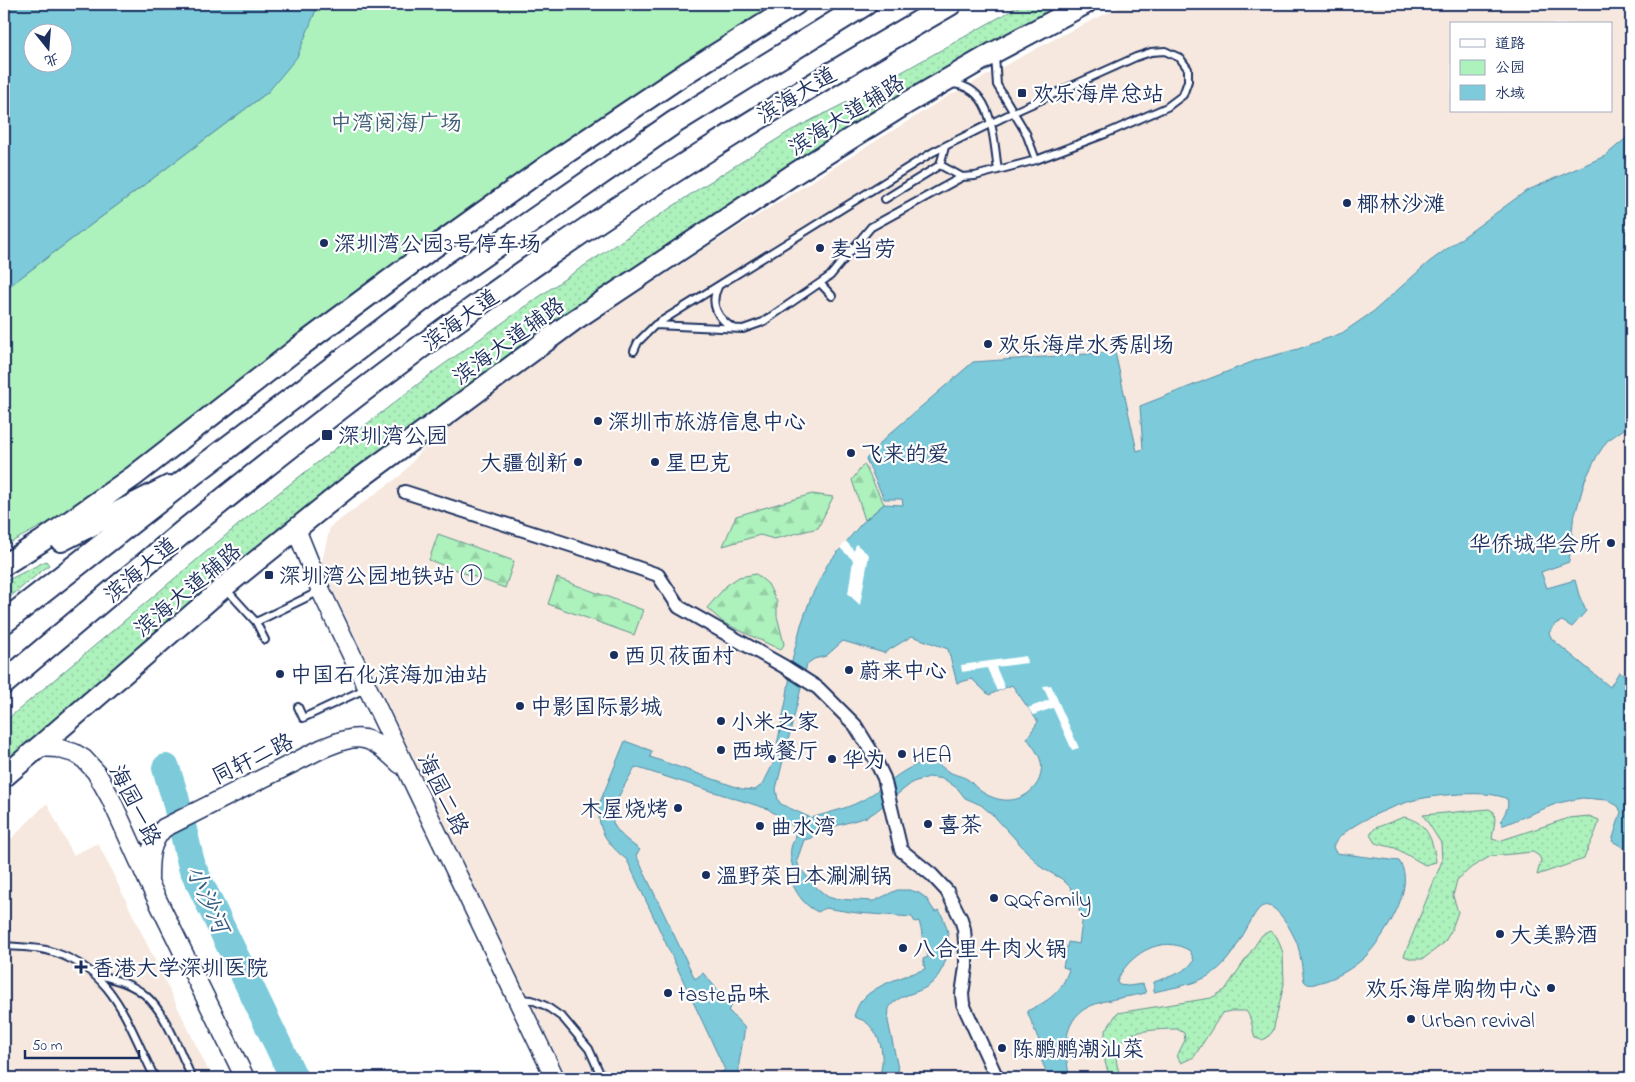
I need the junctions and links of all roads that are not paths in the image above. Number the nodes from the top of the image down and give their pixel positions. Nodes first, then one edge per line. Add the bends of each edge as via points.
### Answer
1 (796, 4) edge
2 (865, 4) edge
3 (950, 4) edge
4 (1085, 4) edge
5 (995, 52) junction
6 (938, 84) junction
7 (1014, 112) junction
8 (991, 123) junction
9 (945, 146) junction
10 (1036, 160) junction
11 (940, 165) junction
12 (998, 170) junction
13 (962, 177) junction
14 (885, 199) dead end
15 (820, 283) junction
16 (719, 286) junction
17 (832, 296) dead end
18 (656, 324) junction
19 (735, 329) junction
20 (634, 351) dead end
21 (197, 471) junction
22 (405, 492) dead end
23 (296, 529) junction
24 (4, 565) edge
25 (4, 570) edge
26 (224, 587) junction
27 (321, 591) junction
28 (4, 622) edge
29 (256, 622) junction
30 (265, 640) dead end
31 (37, 656) junction
32 (4, 683) edge
33 (367, 688) junction
34 (4, 689) edge
35 (298, 708) dead end
36 (38, 746) junction
37 (409, 773) junction
38 (4, 777) edge
39 (149, 883) junction
40 (4, 946) edge
41 (94, 974) junction
42 (517, 999) junction
43 (154, 1078) edge
44 (192, 1078) edge
45 (245, 1078) edge
46 (555, 1078) edge
47 (602, 1078) edge
48 (997, 1078) edge

1 - 24 main road via 686,73 430,250 134,476
2 - 21 highway, 滨海大道 via 674,122 453,276
3 - 31 highway, 滨海大道 via 699,154 471,310 198,521
4 - 5 main road, 滨海大道辅路
5 - 6 main road, 滨海大道辅路
5 - 7 lane via 997,85
6 - 8 lane via 960,85 974,91
6 - 23 main road, 滨海大道辅路 via 573,321
7 - 8 lane
7 - 10 lane
7 - 10 lane via 1151,52 1174,54 1188,69 1183,95 1167,108
8 - 9 lane
8 - 12 lane
9 - 11 lane
9 - 16 lane
10 - 12 lane
11 - 13 lane
11 - 14 lane
12 - 13 lane
13 - 15 lane via 872,227 830,276
15 - 17 lane
15 - 19 lane via 763,322
16 - 18 lane
16 - 19 lane via 715,294 716,310 726,324
18 - 19 lane
18 - 20 lane via 638,342
21 - 25 main road
21 - 28 highway, 滨海大道
22 - 48 street via 658,575 679,607 818,688 855,725 871,751 884,778 901,850 947,892 961,919 966,967 963,1004
23 - 26 main road, 滨海大道辅路
23 - 27 street, 海园二路
26 - 29 lane
26 - 36 main road, 滨海大道辅路
27 - 29 lane
27 - 33 street, 海园二路
29 - 30 lane
31 - 32 highway, 滨海大道
31 - 34 highway
33 - 35 lane via 303,718
33 - 37 street, 海园二路
36 - 38 main road, 滨海大道辅路
36 - 39 street, 海园一路 via 74,753 96,772
37 - 39 street, 同轩二路 via 369,739 347,739 321,749 164,828 150,852
37 - 42 street, 海园二路
39 - 45 street, 海园一路
40 - 41 lane via 45,950 80,963
41 - 43 lane via 119,1004
41 - 44 lane via 133,987 154,1003
42 - 46 street, 海园二路
42 - 47 lane via 532,1000 563,1018 589,1048

